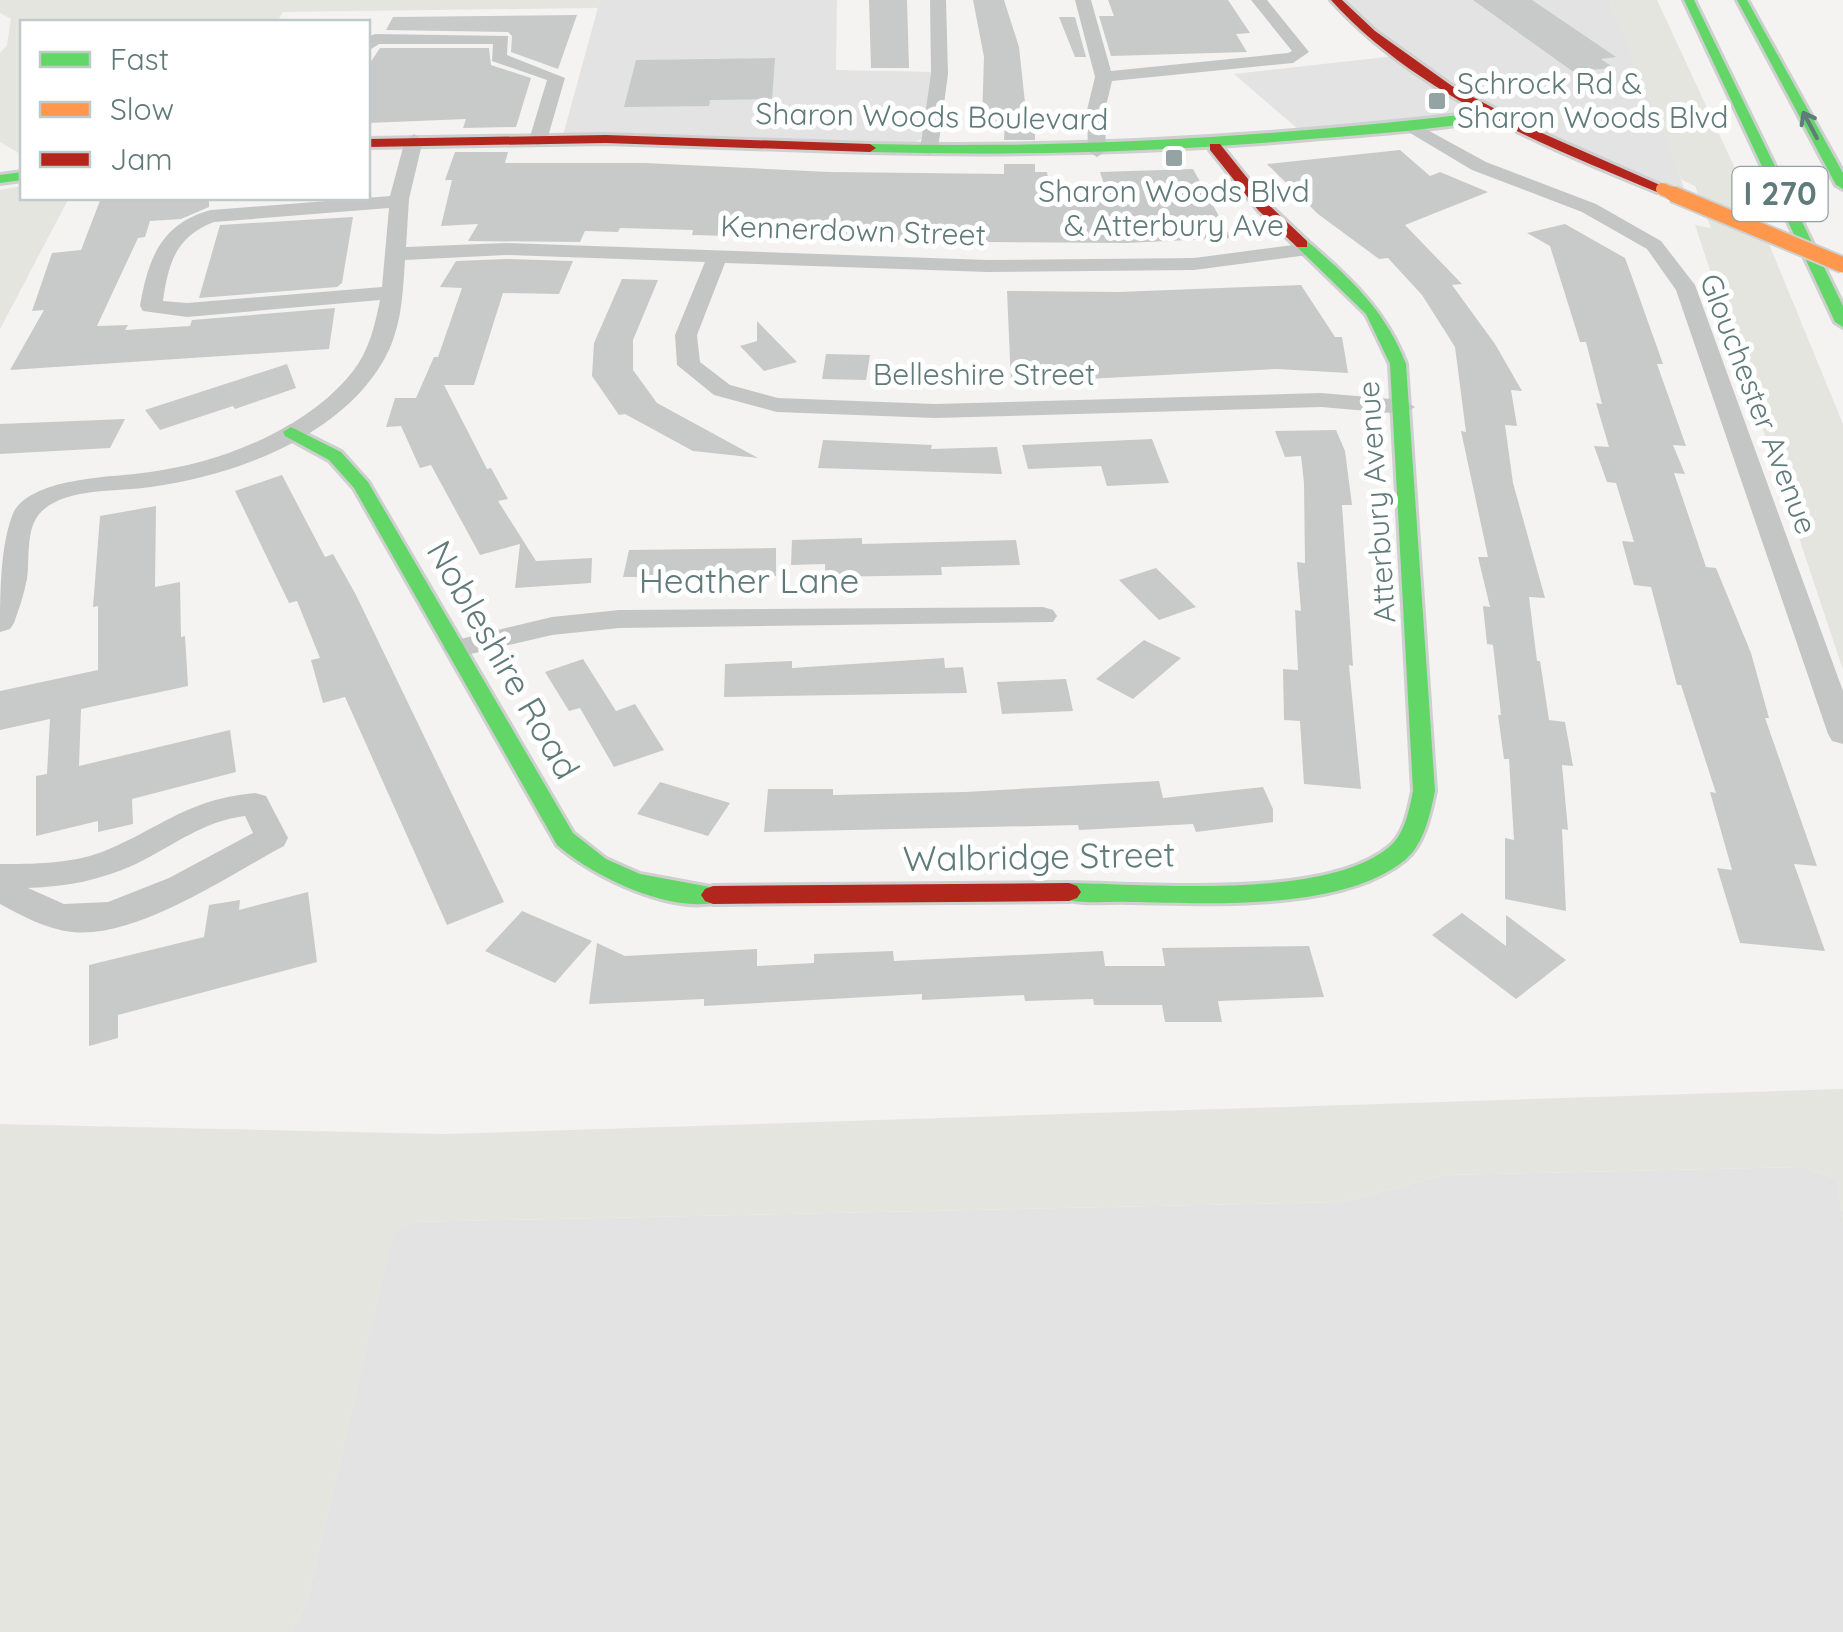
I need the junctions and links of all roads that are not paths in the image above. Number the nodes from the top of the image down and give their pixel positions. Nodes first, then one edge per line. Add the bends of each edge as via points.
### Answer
1 (938, 0) edge
2 (1083, 0) edge
3 (1259, 0) edge
4 (1336, 0) edge
5 (1690, 0) edge
6 (1742, 0) edge
7 (371, 43) edge
8 (1104, 78) junction
9 (1494, 115) junction
10 (1411, 126) junction
11 (414, 140) junction
12 (538, 140) junction
13 (370, 143) edge
14 (1214, 147) junction
15 (929, 149) junction
16 (1098, 151) junction
17 (1843, 185) edge
18 (397, 200) junction
19 (1308, 249) junction
20 (395, 254) junction
21 (717, 258) junction
22 (1843, 265) edge
23 (391, 293) junction
24 (1843, 322) edge
25 (1403, 407) junction
26 (291, 432) junction
27 (1043, 616) dead end
28 (0, 623) edge
29 (458, 648) junction
30 (1843, 734) edge
31 (1397, 857) joint
32 (0, 876) edge
33 (0, 888) edge
34 (676, 892) joint

1 - 15 street via 942,40
2 - 8 street
3 - 8 street via 1301,52 1294,58
4 - 9 main road via 1422,74
5 - 24 main road, I 270
17 -> 6 main road, I 270
7 - 12 street via 502,40 498,57 556,78
8 - 16 street via 1096,110
9 - 10 main road, Sharon Woods Boulevard
9 - 22 main road, bridge
10 - 14 main road, Sharon Woods Boulevard
10 - 30 street, Glouchester Avenue via 1479,166 1589,208 1654,246 1687,290
11 - 12 main road, Sharon Woods Boulevard
11 - 13 main road, Sharon Woods Boulevard
11 - 18 street
12 - 15 main road, Sharon Woods Boulevard
14 - 16 main road, Sharon Woods Boulevard
14 - 19 main road, Atterbury Avenue via 1263,209
15 - 16 main road, Sharon Woods Boulevard
18 - 20 street
18 - 23 street via 193,221 165,248 151,306 187,310
19 - 21 street, Kennerdown Street via 1194,264
19 - 25 main road, Atterbury Avenue via 1375,310 1393,342
20 - 21 street, Kennerdown Street via 506,249
20 - 23 street
21 - 25 street, Belleshire Street via 686,336 690,365 722,390 777,405 935,412 1321,400
23 - 26 street via 378,352 360,378
25 - 31 main road, Atterbury Avenue via 1424,790 1420,826
26 - 28 street via 167,477 70,491 29,508
26 - 29 main road, Nobleshire Road via 335,456 362,486
27 - 29 street, Heather Lane via 619,620 552,626
29 - 34 main road, Nobleshire Road via 565,839 584,860 616,878
31 - 34 main road, Walbridge Street via 1354,878 1294,890
32 - 33 street via 86,868 127,855 191,815 227,806 255,804 272,838 133,907 86,920 46,913

